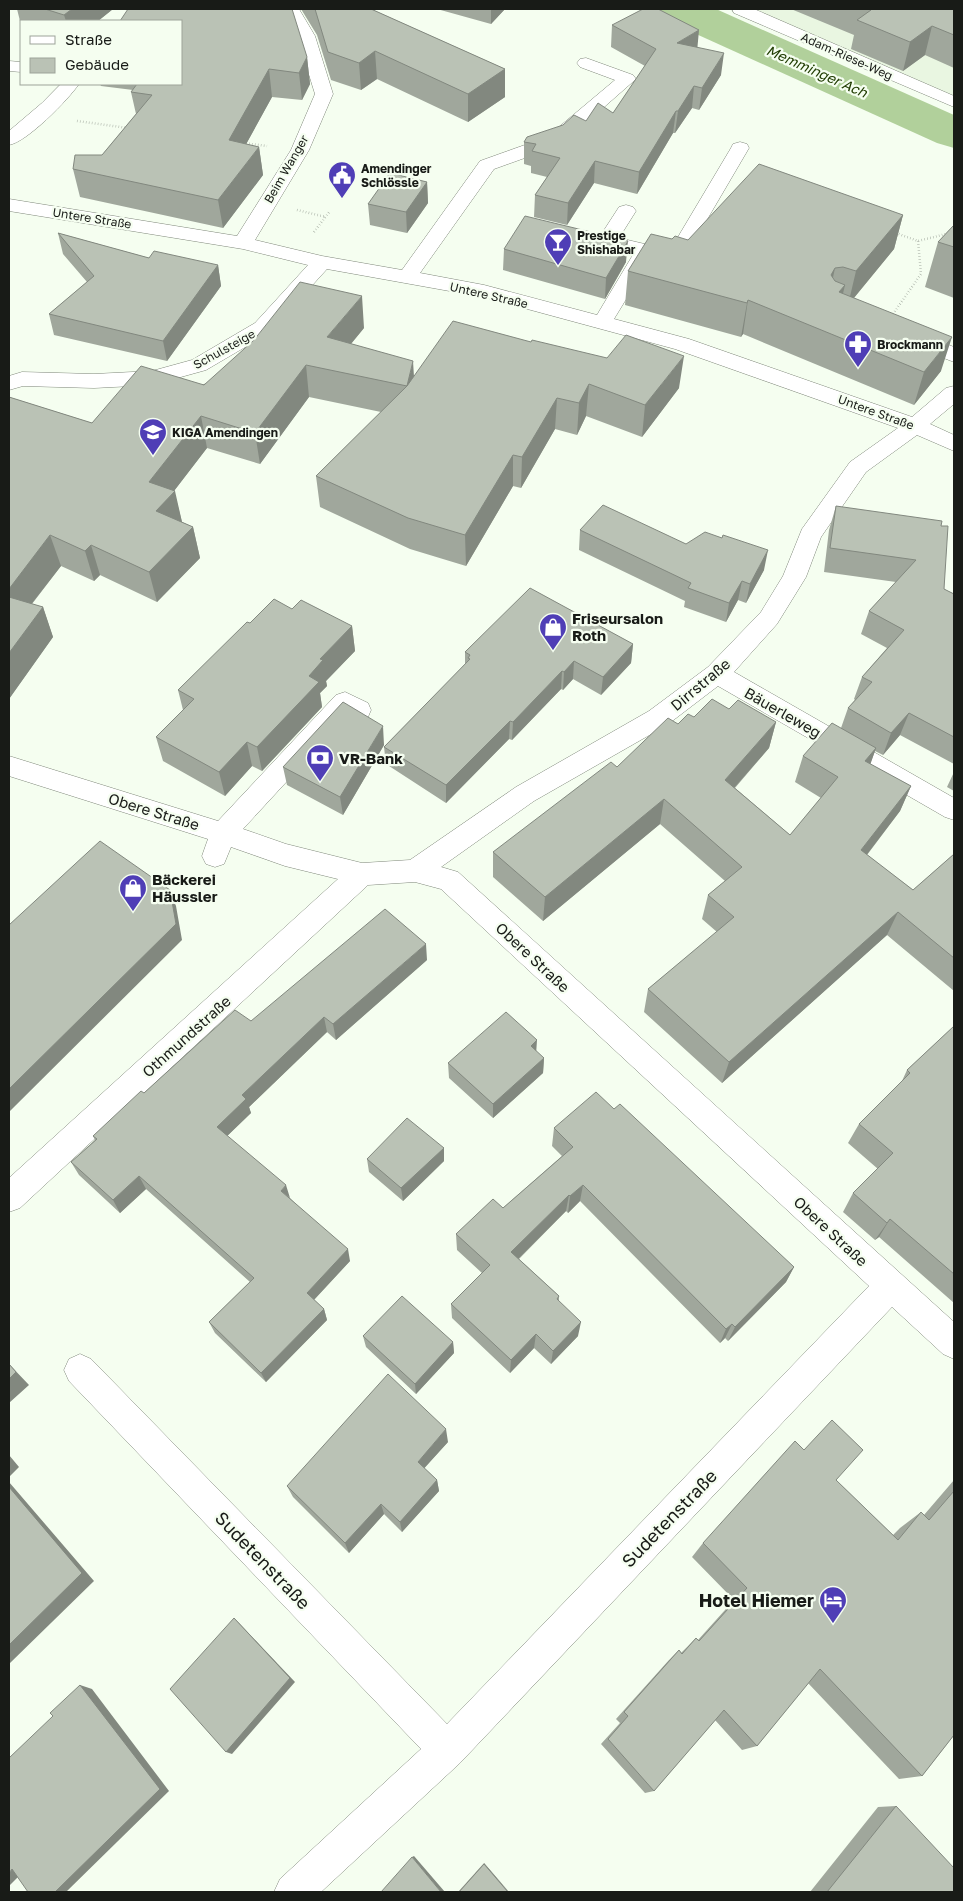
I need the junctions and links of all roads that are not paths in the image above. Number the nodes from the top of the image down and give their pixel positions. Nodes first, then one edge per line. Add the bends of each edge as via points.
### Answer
1 (291, 9) edge
2 (740, 9) edge
3 (586, 63) dead end
4 (69, 85) edge
5 (954, 102) edge
6 (9, 140) edge
7 (740, 148) dead end
8 (9, 205) edge
9 (626, 211) dead end
10 (243, 243) junction
11 (646, 250) junction
12 (322, 262) junction
13 (407, 278) junction
14 (602, 323) junction
15 (884, 326) edge
16 (954, 355) edge
17 (9, 383) edge
18 (954, 394) edge
19 (915, 426) junction
20 (954, 444) edge
21 (717, 674) junction
22 (359, 710) edge
23 (9, 766) edge
24 (954, 810) edge
25 (219, 844) junction
26 (415, 870) junction
27 (362, 874) junction
28 (9, 1198) edge
29 (891, 1286) junction
30 (954, 1343) edge
31 (80, 1370) dead end
32 (447, 1750) junction
33 (293, 1892) edge

1 - 10 street, Beim Wanger via 306,36 324,94 300,150
2 - 5 street, Adam-Riese-Weg
3 - 13 street via 627,79 554,140 487,165
4 - 6 street
7 - 11 street via 681,248
8 - 10 street, Untere Straße
9 - 11 street via 607,241
10 - 12 street, Untere Straße
11 - 14 street
12 - 13 street, Untere Straße
12 - 17 street, Schulsteige via 262,328 199,365 152,378 94,381 22,379
13 - 14 street, Untere Straße via 484,291
14 - 19 street, Untere Straße via 682,344
15 - 16 street
18 - 19 street, Dirrstraße
19 - 20 street, Untere Straße
19 - 21 street, Dirrstraße via 858,467 810,534 794,578 769,618
21 - 24 street, Bäuerleweg
21 - 26 street, Dirrstraße via 658,718 525,794
22 - 25 street via 345,702
23 - 25 street, Obere Straße
25 - 27 street, Obere Straße via 285,855
26 - 27 street, Obere Straße
26 - 29 street, Obere Straße via 449,880
27 - 28 street, Othmundstraße via 254,962
29 - 30 street, Obere Straße
29 - 32 street, Sudetenstraße
31 - 32 street, Sudetenstraße
32 - 33 street, Sudetenstraße

